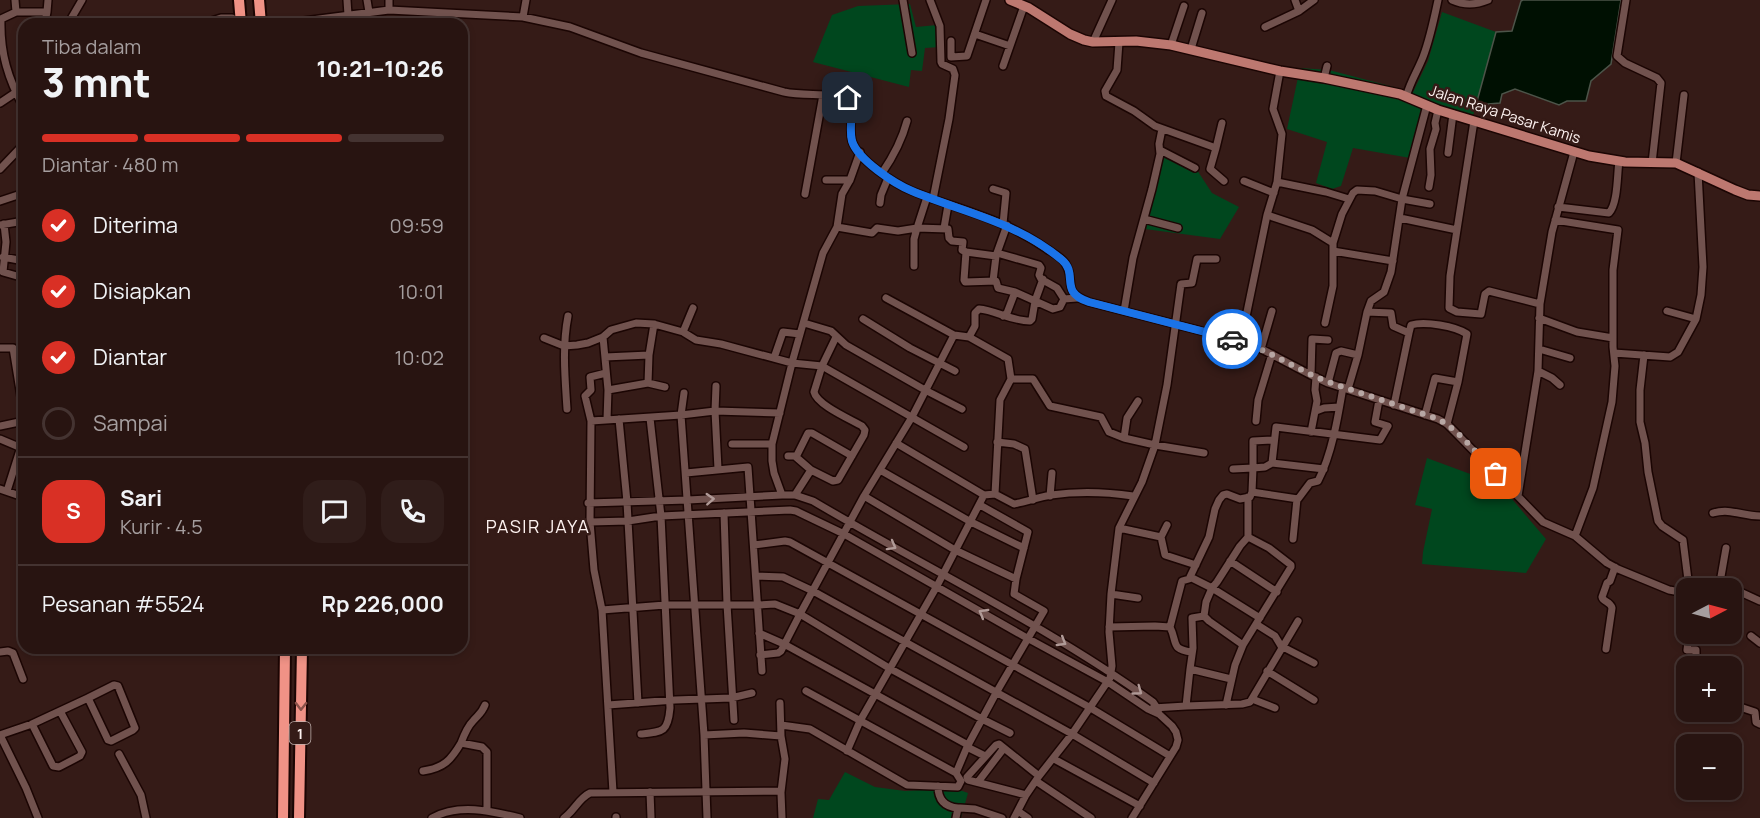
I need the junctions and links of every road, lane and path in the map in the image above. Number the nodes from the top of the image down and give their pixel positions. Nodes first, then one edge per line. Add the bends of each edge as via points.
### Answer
1 (15, 0) edge
2 (48, 0) edge
3 (82, 0) edge
4 (237, 0) edge
5 (259, 0) edge
6 (346, 0) edge
7 (367, 0) edge
8 (390, 0) edge
9 (526, 0) edge
10 (903, 0) edge
11 (930, 0) edge
12 (986, 0) edge
13 (1010, 0) edge
14 (1112, 0) edge
15 (1295, 0) edge
16 (1314, 0) edge
17 (1438, 0) edge
18 (1452, 0) edge
19 (1488, 0) edge
20 (1626, 0) edge
21 (1029, 4) edge
22 (1184, 6) dead end
23 (389, 10) junction
24 (1299, 11) junction
25 (16, 12) junction
26 (47, 12) junction
27 (369, 12) junction
28 (1202, 13) dead end
29 (348, 15) junction
30 (524, 17) junction
31 (46, 18) edge
32 (72, 18) edge
33 (238, 18) edge
34 (260, 18) edge
35 (326, 18) edge
36 (368, 18) edge
37 (0, 26) edge
38 (1265, 27) dead end
39 (975, 34) junction
40 (951, 41) dead end
41 (1094, 42) junction
42 (1119, 42) junction
43 (1171, 45) junction
44 (1010, 46) junction
45 (1191, 49) junction
46 (912, 53) dead end
47 (1, 62) edge
48 (1003, 66) dead end
49 (1327, 66) dead end
50 (1280, 71) junction
51 (1324, 78) junction
52 (15, 93) junction
53 (823, 95) junction
54 (1684, 95) dead end
55 (1406, 97) junction
56 (18, 98) edge
57 (0, 103) edge
58 (1427, 105) junction
59 (1438, 110) junction
60 (1453, 114) junction
61 (906, 121) dead end
62 (1474, 121) junction
63 (1222, 123) dead end
64 (1162, 129) junction
65 (1216, 148) junction
66 (18, 150) edge
67 (1160, 150) junction
68 (1574, 152) junction
69 (860, 153) junction
70 (1448, 153) dead end
71 (1619, 161) junction
72 (1652, 163) junction
73 (1676, 163) junction
74 (1195, 168) dead end
75 (0, 169) edge
76 (1698, 172) junction
77 (885, 176) junction
78 (826, 180) dead end
79 (850, 180) junction
80 (1224, 181) dead end
81 (1244, 181) dead end
82 (1278, 182) junction
83 (1429, 186) dead end
84 (993, 189) dead end
85 (1274, 193) junction
86 (805, 194) dead end
87 (18, 195) edge
88 (1760, 196) edge
89 (930, 198) junction
90 (1349, 199) junction
91 (1402, 200) junction
92 (0, 201) edge
93 (880, 203) dead end
94 (1430, 204) dead end
95 (948, 205) junction
96 (1558, 207) junction
97 (1267, 215) junction
98 (1400, 218) junction
99 (1144, 219) junction
100 (1555, 219) junction
101 (18, 221) edge
102 (2, 224) edge
103 (1005, 224) junction
104 (837, 227) junction
105 (916, 228) junction
106 (944, 228) junction
107 (1178, 228) dead end
108 (1457, 230) junction
109 (1333, 247) junction
110 (966, 252) junction
111 (996, 255) junction
112 (3, 257) junction
113 (1216, 259) dead end
114 (18, 260) edge
115 (1393, 261) junction
116 (914, 266) dead end
117 (18, 276) edge
118 (1044, 279) junction
119 (993, 281) junction
120 (1015, 292) junction
121 (886, 298) dead end
122 (1077, 298) junction
123 (1064, 299) junction
124 (1035, 301) junction
125 (1540, 304) junction
126 (693, 308) dead end
127 (1124, 311) junction
128 (1272, 311) dead end
129 (1667, 311) dead end
130 (1367, 312) junction
131 (1457, 312) junction
132 (568, 316) dead end
133 (1003, 316) junction
134 (1539, 318) junction
135 (863, 319) dead end
136 (1696, 319) junction
137 (804, 323) junction
138 (1175, 323) junction
139 (1325, 323) dead end
140 (654, 324) junction
141 (1455, 328) junction
142 (683, 332) junction
143 (1409, 333) junction
144 (800, 334) junction
145 (954, 335) junction
146 (836, 337) junction
147 (969, 337) junction
148 (543, 338) dead end
149 (603, 338) junction
150 (1613, 338) junction
151 (1328, 340) dead end
152 (1241, 341) junction
153 (564, 346) junction
154 (0, 348) edge
155 (1261, 349) junction
156 (1539, 349) junction
157 (1614, 353) junction
158 (1272, 354) junction
159 (649, 355) junction
160 (1358, 355) junction
161 (1644, 355) junction
162 (605, 357) junction
163 (774, 358) junction
164 (1570, 358) dead end
165 (792, 363) junction
166 (939, 363) junction
167 (822, 366) junction
168 (955, 371) dead end
169 (1538, 371) junction
170 (606, 373) junction
171 (1313, 376) junction
172 (18, 378) edge
173 (1011, 379) junction
174 (1328, 382) junction
175 (1458, 382) junction
176 (648, 383) junction
177 (1560, 384) dead end
178 (716, 386) dead end
179 (665, 387) dead end
180 (1346, 388) junction
181 (608, 390) junction
182 (924, 390) junction
183 (684, 393) dead end
184 (1379, 400) junction
185 (1138, 401) dead end
186 (1394, 405) junction
187 (1339, 407) junction
188 (567, 409) dead end
189 (962, 409) dead end
190 (715, 411) junction
191 (1316, 411) junction
192 (780, 412) junction
193 (681, 415) junction
194 (1425, 415) junction
195 (912, 417) junction
196 (650, 418) junction
197 (619, 419) junction
198 (606, 420) junction
199 (591, 421) junction
200 (1256, 421) dead end
201 (18, 422) edge
202 (1447, 424) junction
203 (0, 426) edge
204 (1311, 432) junction
205 (1333, 435) junction
206 (1124, 438) junction
207 (0, 439) edge
208 (1274, 440) junction
209 (997, 442) junction
210 (896, 443) junction
211 (732, 444) dead end
212 (772, 444) junction
213 (1155, 445) junction
214 (18, 447) edge
215 (964, 447) dead end
216 (18, 453) edge
217 (1204, 453) dead end
218 (788, 456) dead end
219 (797, 456) junction
220 (852, 456) junction
221 (1272, 463) junction
222 (1233, 468) dead end
223 (1253, 468) junction
224 (718, 469) junction
225 (1324, 469) junction
226 (811, 470) junction
227 (880, 470) junction
228 (686, 473) junction
229 (1053, 473) dead end
230 (4, 490) edge
231 (995, 494) junction
232 (18, 495) edge
233 (782, 495) junction
234 (795, 495) junction
235 (984, 495) junction
236 (1050, 495) junction
237 (1250, 495) junction
238 (750, 496) junction
239 (864, 496) junction
240 (1134, 496) junction
241 (1518, 496) junction
242 (1297, 499) junction
243 (688, 500) junction
244 (1033, 500) junction
245 (659, 501) junction
246 (812, 501) junction
247 (627, 502) junction
248 (588, 503) junction
249 (980, 505) junction
250 (751, 511) junction
251 (724, 513) junction
252 (1713, 513) dead end
253 (690, 515) junction
254 (805, 515) junction
255 (661, 516) junction
256 (1760, 516) edge
257 (628, 521) junction
258 (590, 522) junction
259 (971, 522) junction
260 (850, 523) junction
261 (1167, 525) dead end
262 (1119, 528) junction
263 (844, 534) junction
264 (1575, 536) junction
265 (1161, 537) junction
266 (1248, 537) junction
267 (1293, 539) dead end
268 (754, 545) junction
269 (1024, 548) junction
270 (1726, 548) dead end
271 (955, 550) junction
272 (1230, 561) junction
273 (828, 563) junction
274 (1196, 565) junction
275 (1615, 567) junction
276 (943, 574) junction
277 (756, 576) junction
278 (1190, 577) junction
279 (1688, 578) edge
280 (1721, 578) edge
281 (1016, 579) junction
282 (937, 586) junction
283 (1212, 588) junction
284 (813, 591) junction
285 (1676, 591) edge
286 (1277, 592) junction
287 (1742, 593) edge
288 (1111, 594) junction
289 (1138, 598) dead end
290 (1760, 601) edge
291 (695, 604) junction
292 (727, 604) junction
293 (665, 605) junction
294 (758, 605) junction
295 (632, 608) junction
296 (602, 610) junction
297 (800, 614) junction
298 (921, 614) junction
299 (1204, 616) junction
300 (1258, 621) junction
301 (1298, 621) dead end
302 (1035, 626) junction
303 (1109, 627) junction
304 (1170, 627) junction
305 (759, 633) junction
306 (1751, 636) dead end
307 (1027, 638) junction
308 (904, 641) junction
309 (1760, 643) edge
310 (784, 644) junction
311 (1688, 644) edge
312 (1243, 645) junction
313 (1282, 646) junction
314 (1606, 649) dead end
315 (0, 652) edge
316 (1192, 652) junction
317 (285, 654) edge
318 (302, 654) edge
319 (760, 655) junction
320 (1696, 656) edge
321 (1314, 663) dead end
322 (1012, 664) junction
323 (890, 668) junction
324 (1190, 669) junction
325 (762, 671) dead end
326 (1268, 671) junction
327 (1112, 672) junction
328 (23, 679) dead end
329 (1231, 680) junction
330 (1108, 682) junction
331 (806, 691) dead end
332 (752, 693) dead end
333 (996, 693) junction
334 (875, 695) junction
335 (732, 697) junction
336 (88, 698) junction
337 (701, 699) junction
338 (1252, 699) junction
339 (670, 700) junction
340 (1314, 700) dead end
341 (638, 703) junction
342 (780, 703) dead end
343 (484, 705) dead end
344 (608, 705) junction
345 (1226, 705) junction
346 (1186, 706) junction
347 (1089, 707) junction
348 (1275, 708) dead end
349 (1742, 708) edge
350 (60, 711) junction
351 (1158, 711) junction
352 (982, 719) junction
353 (734, 720) dead end
354 (860, 721) junction
355 (32, 724) junction
356 (1760, 724) edge
357 (781, 725) junction
358 (1010, 733) dead end
359 (641, 734) dead end
360 (1072, 734) junction
361 (0, 735) edge
362 (704, 735) junction
363 (781, 736) junction
364 (460, 743) junction
365 (967, 746) junction
366 (1004, 748) junction
367 (847, 751) junction
368 (119, 754) dead end
369 (985, 756) junction
370 (1170, 756) junction
371 (1054, 759) junction
372 (423, 771) dead end
373 (956, 773) junction
374 (1037, 779) junction
375 (978, 782) junction
376 (1155, 783) junction
377 (938, 786) junction
378 (613, 792) junction
379 (650, 792) junction
380 (705, 792) junction
381 (781, 792) junction
382 (1026, 795) junction
383 (1140, 806) junction
384 (958, 808) junction
385 (487, 811) junction
386 (457, 814) edge
387 (1016, 814) edge
388 (496, 815) edge
389 (38, 818) edge
390 (146, 818) edge
391 (283, 818) edge
392 (299, 818) edge
393 (432, 818) edge
394 (520, 818) edge
395 (564, 818) edge
396 (651, 818) edge
397 (707, 818) edge
398 (782, 818) edge
399 (956, 818) edge
400 (1002, 818) edge
401 (1028, 818) edge
402 (1091, 818) edge
403 (1132, 818) edge

1 - 25 street
2 - 26 street
3 - 32 street
4 - 33 highway
5 - 34 highway
6 - 29 street
7 - 27 street
8 - 23 street
9 - 30 street
10 - 46 street
11 - 89 street via 940,26 941,62 953,69 955,75 950,119
12 - 39 street
13 - 21 main road
14 - 41 street
15 - 24 street
16 - 24 street
17 - 55 street via 1428,41
18 - 19 street via 1476,4
20 - 72 street via 1617,56 1661,83
21 - 41 main road via 1070,34
21 - 44 street
22 - 43 street
23 - 27 street
23 - 30 street
24 - 38 street
25 - 26 street
25 - 37 street via 2,17
26 - 31 street
27 - 29 street
27 - 36 street
28 - 45 street
29 - 35 street
30 - 53 street via 570,27 641,53 784,92
37 - 47 street
39 - 40 street via 965,56 951,57
39 - 44 street
41 - 42 main road, Jalan Raya Pasar Kamis
42 - 43 main road, Jalan Raya Pasar Kamis
42 - 64 street via 1117,70 1106,96
43 - 45 main road, Jalan Raya Pasar Kamis
44 - 48 street
45 - 50 main road, Jalan Raya Pasar Kamis
47 - 52 street
49 - 51 street
50 - 51 main road, Jalan Raya Pasar Kamis
50 - 82 street via 1273,109 1282,135
51 - 55 main road, Jalan Raya Pasar Kamis
52 - 56 street
52 - 57 street
53 - 69 street via 851,100 851,134
53 - 86 street
54 - 73 street
55 - 58 main road, Jalan Raya Pasar Kamis
58 - 59 main road, Jalan Raya Pasar Kamis
58 - 91 street
59 - 60 main road, Jalan Raya Pasar Kamis
59 - 83 street via 1430,149
60 - 62 main road, Jalan Raya Pasar Kamis
60 - 70 street
61 - 77 street
62 - 68 main road, Jalan Raya Pasar Kamis
62 - 108 street
63 - 65 street
64 - 65 street
64 - 67 street
65 - 80 street via 1210,169
66 - 75 street
67 - 74 street
67 - 99 street
68 - 71 main road, Jalan Raya Pasar Kamis
68 - 96 street
69 - 77 street
69 - 79 street
71 - 72 main road, Jalan Raya Pasar Kamis
71 - 96 street via 1615,200 1609,213
72 - 73 main road, Jalan Raya Pasar Kamis
73 - 76 main road, Jalan Raya Pasar Kamis
76 - 88 main road, Jalan Raya Pasar Kamis via 1735,190
76 - 136 street via 1703,267
77 - 89 street
77 - 93 street
78 - 79 street
79 - 104 street via 842,194
81 - 85 street
82 - 85 street
82 - 90 street
84 - 103 street via 1006,193
85 - 97 street
87 - 92 street
89 - 95 street
89 - 105 street
90 - 91 street via 1358,190
90 - 109 street
91 - 94 street
91 - 98 street
95 - 103 street
95 - 106 street
96 - 100 street
97 - 109 street via 1312,230
97 - 152 street
98 - 108 street
98 - 115 street
99 - 107 street
99 - 127 street
100 - 125 street
100 - 150 street via 1618,230 1613,270
101 - 102 street
102 - 112 street via 6,242
103 - 111 street
103 - 122 street via 1063,261
104 - 105 street via 872,233 877,228
104 - 137 street via 823,253
105 - 106 street
105 - 116 street
106 - 110 street via 949,230 952,241 963,242 962,250
108 - 131 street via 1449,305
109 - 115 street
109 - 139 street via 1333,286
110 - 111 street
110 - 119 street via 965,282
111 - 118 street via 1040,265 1040,277
111 - 119 street
112 - 114 street
112 - 117 street via 3,272
113 - 138 street via 1197,260 1192,283 1181,284
115 - 130 street via 1384,292 1371,301
118 - 123 street
118 - 124 street
119 - 120 street via 998,288
120 - 124 street
120 - 133 street
121 - 145 street
122 - 123 street
122 - 127 street
123 - 124 street via 1060,307 1053,309
124 - 133 street via 1030,321
125 - 131 street via 1489,291 1481,314
125 - 134 street
126 - 142 street
127 - 138 street
128 - 155 street
129 - 136 street
130 - 143 street via 1391,313 1393,326
130 - 160 street
131 - 141 street
132 - 153 street
133 - 147 street via 978,310
134 - 150 street via 1576,332
134 - 156 street
135 - 166 street
136 - 161 street via 1676,355
137 - 144 street
137 - 146 street via 831,331
138 - 152 street
138 - 213 street
140 - 142 street
140 - 149 street via 636,323 611,330
140 - 159 street
141 - 143 street via 1413,324
141 - 175 street via 1468,336
142 - 163 street via 696,340
143 - 186 street
144 - 163 street via 783,332
144 - 165 street
145 - 147 street
145 - 166 street
146 - 167 street
146 - 182 street
147 - 173 street via 1008,359
148 - 153 street
149 - 153 street
149 - 162 street
150 - 157 street
151 - 171 street via 1312,339
152 - 155 street
153 - 188 street
154 - 172 street via 13,348
155 - 158 street
156 - 164 street
156 - 169 street
157 - 161 street
157 - 264 street via 1610,411 1593,488
158 - 171 street
158 - 200 street
159 - 162 street
159 - 176 street
160 - 174 street via 1336,353
160 - 180 street
161 - 279 street via 1640,422 1648,472 1658,521 1683,540
162 - 170 street
163 - 165 street
165 - 167 street
165 - 192 street
166 - 168 street
166 - 182 street
167 - 195 street
167 - 220 street via 815,397 865,428
169 - 177 street
169 - 241 street
170 - 181 street
170 - 199 street via 590,377 591,390 585,396
171 - 174 street
171 - 191 street
173 - 206 street via 1033,379 1050,406 1101,417 1109,432
173 - 209 street via 1000,400
174 - 180 street
175 - 194 street via 1435,378
175 - 202 street
176 - 179 street
176 - 181 street
178 - 190 street
180 - 184 street
180 - 187 street
181 - 198 street
182 - 189 street
182 - 195 street
183 - 193 street
184 - 186 street
184 - 205 street via 1375,422 1388,426 1380,440
185 - 206 street via 1127,417
186 - 194 street
187 - 191 street
187 - 205 street
190 - 192 street
190 - 193 street
190 - 224 street
191 - 204 street
192 - 212 street
193 - 196 street
193 - 228 street
194 - 202 street
195 - 210 street
195 - 215 street
196 - 197 street
196 - 245 street
197 - 198 street
197 - 247 street
198 - 199 street
199 - 248 street
201 - 203 street
202 - 241 street
204 - 205 street
204 - 208 street via 1276,427
205 - 225 street
206 - 213 street
207 - 214 street
208 - 221 street
208 - 223 street via 1253,441
209 - 231 street
209 - 244 street via 1025,450
210 - 227 street
210 - 235 street
211 - 212 street
212 - 233 street via 774,473
213 - 217 street
213 - 240 street
216 - 230 street
218 - 219 street
219 - 220 street via 810,433
219 - 226 street
220 - 226 street via 835,481
221 - 223 street
221 - 225 street
222 - 223 street
223 - 237 street
224 - 228 street
224 - 238 street via 748,467
225 - 242 street via 1318,481 1311,482
226 - 234 street
227 - 239 street
227 - 259 street
228 - 243 street
229 - 236 street
230 - 232 street
231 - 235 street
231 - 244 street via 1014,504
233 - 234 street
233 - 238 street
234 - 246 street
235 - 249 street
236 - 240 street via 1098,492
236 - 244 street
237 - 242 street
237 - 266 street
237 - 274 street via 1240,499 1227,494 1219,500
243 -> 238 street
238 - 250 street
239 - 260 street
239 - 271 street
240 - 262 street
241 - 264 street via 1543,522
242 - 267 street
243 - 245 street
243 - 253 street
245 - 247 street
245 - 255 street
246 - 254 street
246 - 260 street
247 - 248 street
247 - 257 street
248 - 258 street
249 - 259 street
249 - 269 street via 1027,531
250 - 251 street
250 - 254 street via 790,510
250 - 268 street
251 - 253 street
251 - 292 street
252 - 256 street via 1723,510
253 - 255 street
253 - 291 street
254 - 263 street
255 - 257 street
255 - 293 street
257 - 258 street
257 - 295 street
258 - 296 street
259 - 269 street
259 - 271 street
260 - 263 street
260 -> 276 street
261 - 265 street
262 - 265 street
262 - 288 street
263 - 273 street
263 - 282 street
264 - 275 street
265 - 274 street via 1165,555
266 - 272 street
266 - 286 street via 1291,566
268 - 273 street via 787,541
268 - 277 street
269 - 281 street
270 - 280 street
271 - 276 street
271 - 281 street
272 - 283 street
272 - 286 street
273 - 284 street
273 - 298 street
274 - 278 street
275 - 285 street
275 - 314 street via 1602,597 1612,608
276 - 282 street
276 - 302 street
277 - 284 street via 783,577
277 - 294 street
278 - 283 street
278 - 304 street via 1182,581
281 - 302 street via 1014,594 1044,610
282 - 298 street
307 -> 282 street
283 - 299 street
283 - 300 street
284 - 297 street
284 - 308 street
286 - 300 street
287 - 290 street
288 - 289 street
288 - 303 street
291 - 292 street
291 - 293 street
291 - 337 street
292 - 294 street
292 - 335 street
293 - 295 street
293 - 339 street
294 - 297 street via 775,604
294 - 305 street
295 - 296 street
295 - 341 street
296 - 344 street
297 - 310 street
297 - 323 street
298 - 308 street
298 - 322 street
299 - 312 street
299 - 316 street via 1192,618
300 - 312 street
300 - 313 street
301 - 313 street
302 - 307 street
302 -> 327 street
303 - 304 street
303 - 327 street
304 - 316 street via 1178,649
305 - 310 street
305 - 319 street
306 - 309 street
307 - 322 street
307 - 330 street
308 - 323 street
308 - 333 street
310 - 319 street via 780,653
310 - 334 street
311 - 320 street via 1687,650 1696,650
312 - 329 street
313 - 321 street
313 - 326 street
315 - 328 street via 13,653
316 - 324 street
317 - 391 highway, 1
318 -> 392 highway, 1
319 - 325 street
322 - 333 street
322 - 347 street
323 - 334 street
323 - 352 street
324 - 329 street
324 - 346 street
326 - 338 street
326 - 340 street
327 - 330 street
327 -> 351 street via 1153,702
329 - 345 street
330 - 347 street
330 - 351 street via 1148,709
331 - 354 street
332 - 335 street
333 - 352 street
333 - 360 street
334 - 354 street
334 - 365 street
335 - 337 street
335 - 353 street
336 - 336 street via 116,685 134,729 109,741
336 - 350 street
337 - 339 street
337 - 362 street
338 - 345 street via 1246,704
338 - 348 street
339 - 341 street
339 - 359 street via 665,729
341 - 344 street
342 - 357 street
343 - 364 street
344 - 378 street
345 - 346 street
346 - 351 street
347 - 360 street
347 - 370 street
349 - 356 street via 1755,712
350 - 355 street
350 - 355 street via 82,752 59,767 53,766
351 - 370 street via 1176,732 1178,740
352 - 358 street
352 - 365 street
354 - 367 street
354 - 373 street
355 - 361 street
357 - 363 street
357 - 367 street via 810,729
360 - 371 street
360 - 376 street
361 - 389 street
362 - 363 street
362 - 380 street
363 - 381 street via 785,759
364 - 372 street via 444,765
364 - 385 street via 482,747 487,752
365 - 369 street
365 - 373 street
366 - 369 street via 996,745
366 - 374 street
366 - 375 street
367 - 377 street via 907,785
368 - 390 street via 141,795
369 - 375 street via 967,777
370 - 376 street
371 - 374 street
371 - 383 street
373 - 377 street via 961,781 959,786
374 - 382 street
374 - 402 street
375 - 382 street
376 - 383 street
377 - 384 street via 941,801
378 - 379 street
378 - 395 street via 588,794
379 - 380 street
379 - 396 street
380 - 381 street
380 - 397 street
381 - 398 street
382 - 387 street
383 - 403 street
384 - 399 street
384 - 400 street
385 - 386 street
385 - 388 street
386 - 393 street via 440,813
387 - 401 street
388 - 394 street

